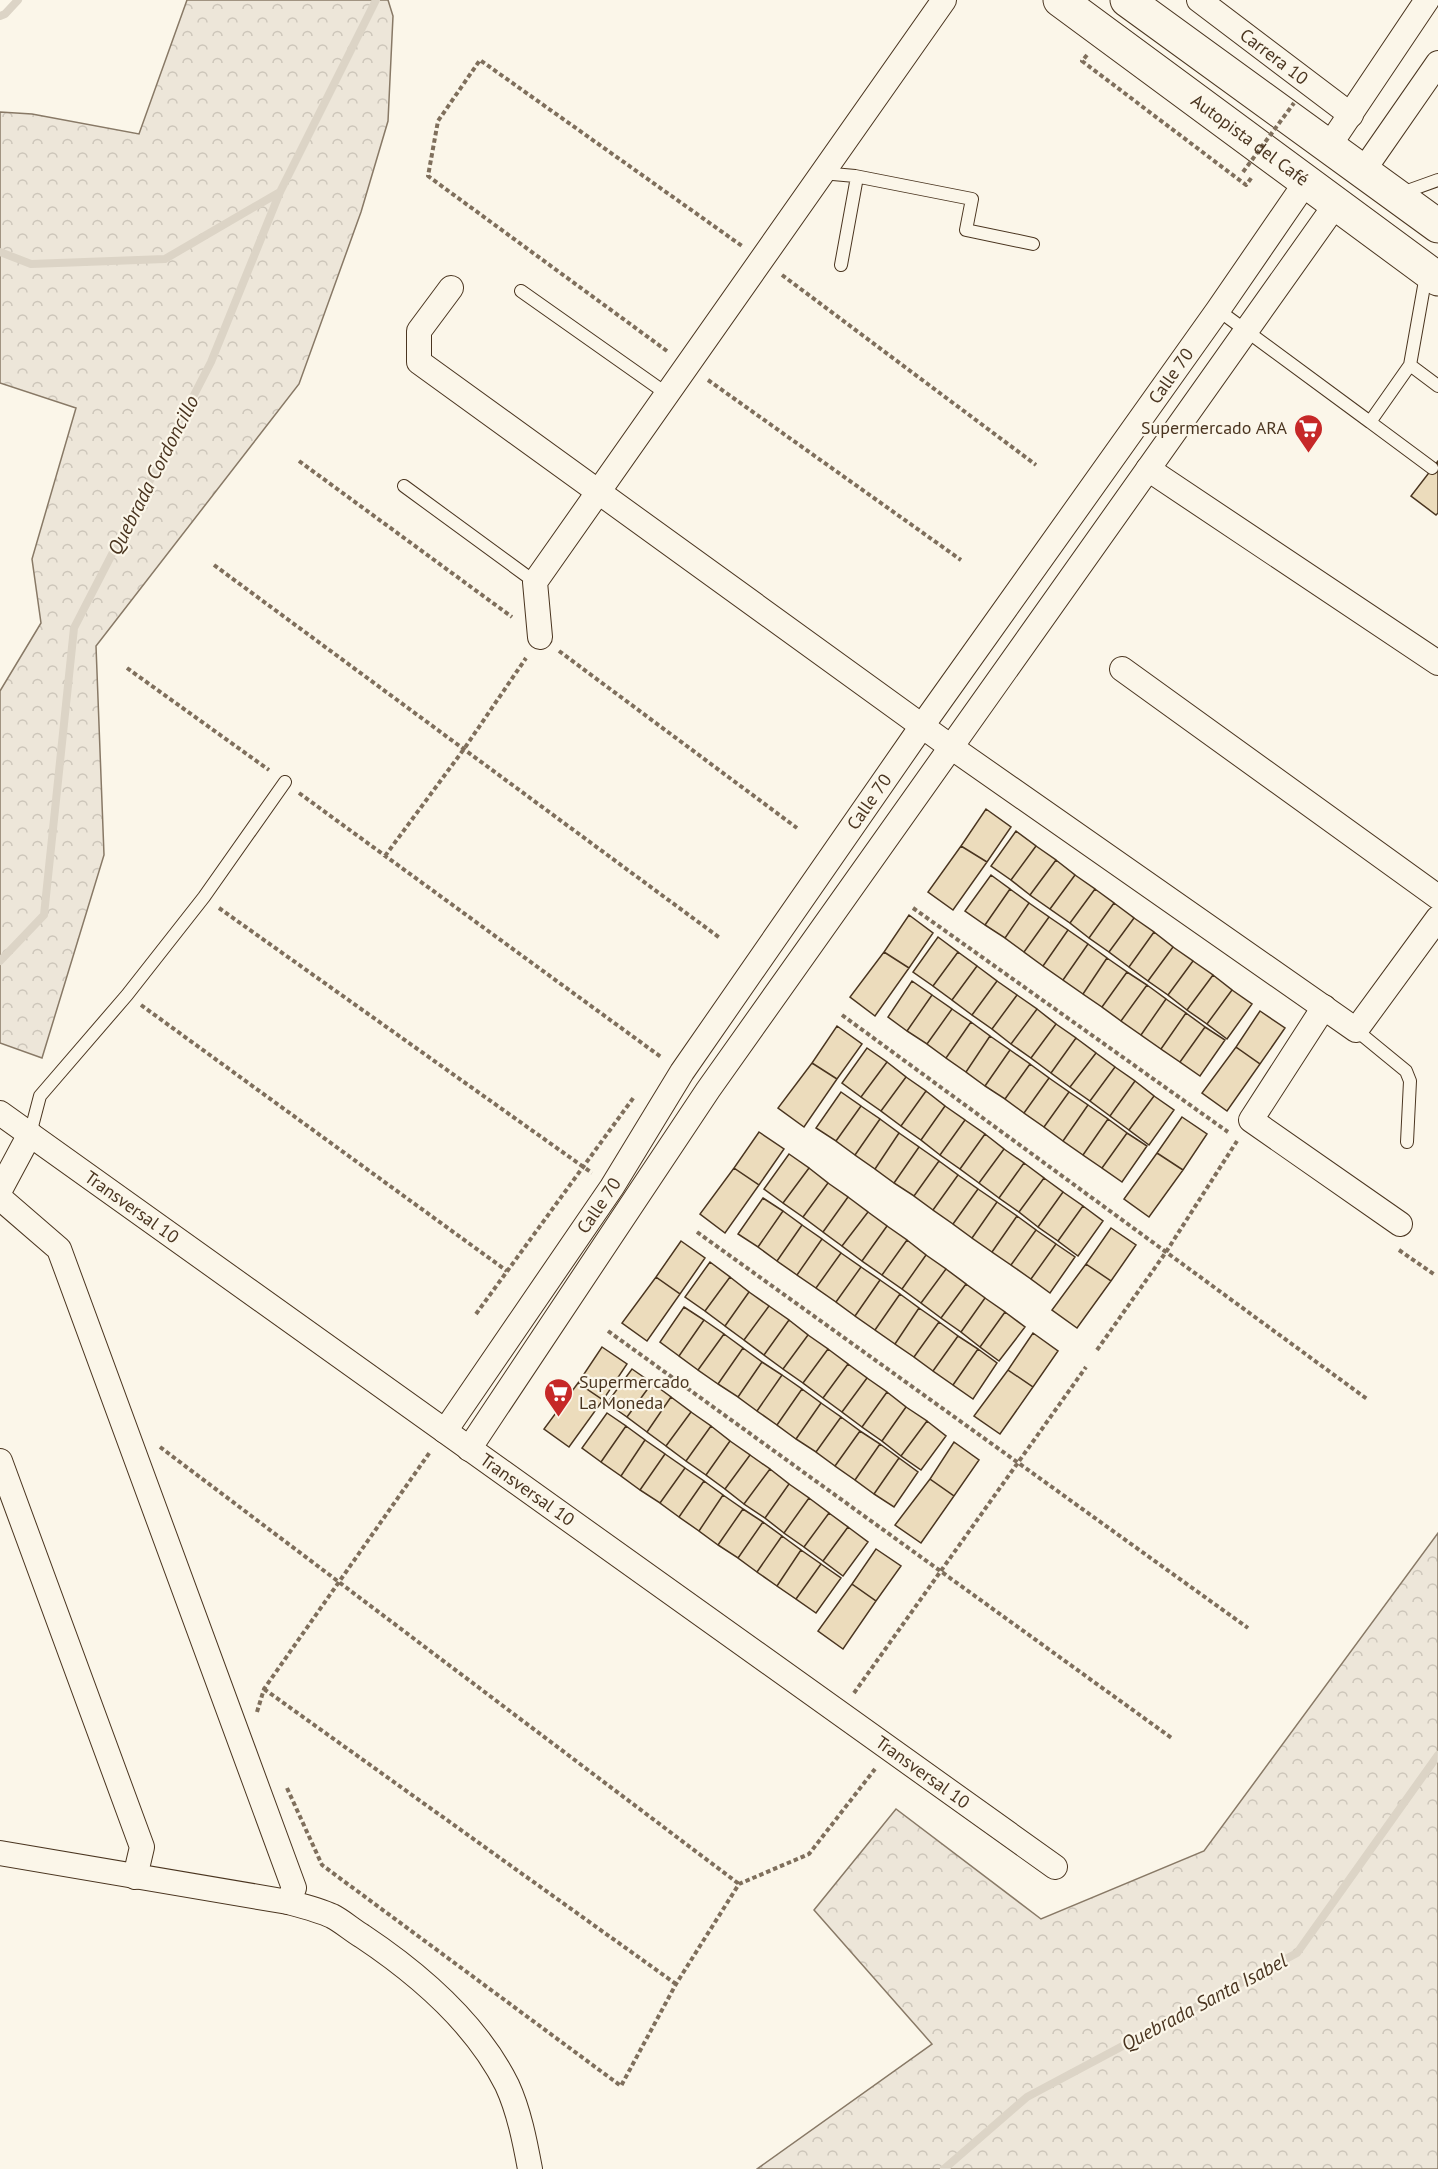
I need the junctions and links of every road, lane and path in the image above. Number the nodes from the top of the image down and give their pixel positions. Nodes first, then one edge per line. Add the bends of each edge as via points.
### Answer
1 (944, 0) edge
2 (1060, 0) edge
3 (1127, 0) edge
4 (1199, 0) edge
5 (1427, 0) edge
6 (480, 60) dead end
7 (1438, 63) edge
8 (1294, 103) dead end
9 (1351, 115) junction
10 (1329, 147) junction
11 (1363, 171) junction
12 (1243, 172) dead end
13 (822, 173) junction
14 (428, 176) dead end
15 (857, 177) junction
16 (1438, 180) edge
17 (1306, 182) junction
18 (1396, 195) junction
19 (1336, 204) junction
20 (1438, 226) edge
21 (1033, 244) dead end
22 (841, 265) dead end
23 (1433, 275) edge
24 (451, 288) dead end
25 (521, 291) dead end
26 (1218, 310) junction
27 (1246, 331) junction
28 (1410, 365) junction
29 (1438, 387) edge
30 (668, 394) junction
31 (1370, 422) junction
32 (299, 461) dead end
33 (1432, 468) dead end
34 (1148, 469) junction
35 (404, 486) dead end
36 (598, 493) junction
37 (214, 565) dead end
38 (535, 582) junction
39 (540, 637) junction
40 (1438, 663) edge
41 (128, 668) dead end
42 (1122, 669) dead end
43 (922, 726) junction
44 (951, 747) junction
45 (464, 749) junction
46 (285, 782) junction
47 (797, 828) dead end
48 (385, 856) junction
49 (204, 897) junction
50 (1438, 897) edge
51 (912, 908) dead end
52 (1438, 918) edge
53 (720, 938) dead end
54 (127, 994) junction
55 (1324, 1007) junction
56 (842, 1015) dead end
57 (1356, 1030) junction
58 (656, 1067) dead end
59 (636, 1094) dead end
60 (0, 1113) edge
61 (1228, 1132) dead end
62 (30, 1134) junction
63 (1238, 1139) dead end
64 (1407, 1142) dead end
65 (583, 1167) junction
66 (612, 1187) junction
67 (0, 1190) edge
68 (0, 1198) edge
69 (1400, 1224) dead end
70 (697, 1232) dead end
71 (1166, 1252) junction
72 (507, 1271) junction
73 (476, 1314) dead end
74 (608, 1331) dead end
75 (1096, 1350) dead end
76 (1086, 1367) dead end
77 (1367, 1399) dead end
78 (445, 1431) junction
79 (158, 1446) dead end
80 (469, 1449) junction
81 (0, 1461) edge
82 (1018, 1463) junction
83 (940, 1571) junction
84 (339, 1582) junction
85 (1248, 1628) dead end
86 (264, 1689) junction
87 (840, 1713) junction
88 (255, 1719) dead end
89 (1173, 1739) dead end
90 (890, 1749) junction
91 (284, 1782) dead end
92 (0, 1853) edge
93 (1055, 1867) dead end
94 (135, 1876) junction
95 (739, 1884) junction
96 (288, 1902) junction
97 (676, 1984) junction
98 (530, 2169) edge

1 - 13 street
2 - 17 highway, Autopista del Café
3 - 10 highway
4 - 9 street, Carrera 10
5 - 9 street
6 - 14 path via 438,121
7 - 11 street
8 - 12 path, bridge
9 - 10 street
10 - 11 highway
11 - 18 highway
13 - 15 lane
13 - 30 street
15 - 21 lane via 972,199 966,230
15 - 22 lane
16 - 18 lane
17 - 19 highway, Autopista del Café
17 - 26 street, Calle 70
18 - 20 highway
19 - 23 highway, Autopista del Café
19 - 27 street, Calle 70
23 - 28 lane
24 - 36 street via 419,331 419,362
25 - 30 lane
26 - 27 lane
26 - 43 street, Calle 70
27 - 31 lane
27 - 34 street, Calle 70
28 - 29 lane
28 - 31 lane
30 - 36 street
31 - 33 lane
32 - 39 path
34 - 40 street
34 - 44 street, Calle 70
35 - 38 lane
36 - 38 street
36 - 43 street
37 - 45 path
38 - 39 street
39 - 45 path
39 - 47 path
41 - 46 path
42 - 50 street
43 - 44 street
43 - 66 street, Calle 70 via 682,1072
44 - 55 street
44 - 80 street, Calle 70 via 708,1090
45 - 48 path
45 - 53 path
46 - 48 path
46 - 49 lane
48 - 58 path via 663,1058
49 - 54 lane
49 - 65 path
51 - 61 path
52 - 57 street
54 - 62 lane via 40,1096
54 - 72 path
55 - 57 street
55 - 69 street via 1251,1120
56 - 71 path
57 - 64 lane via 1406,1071 1410,1081
59 - 65 path
60 - 62 street, Transversal 10
62 - 67 street
62 - 78 street, Transversal 10
63 - 71 path
65 - 66 path
65 - 72 path
66 - 78 street, Calle 70
68 - 96 street via 58,1249 294,1888
70 - 82 path
71 - 75 path
71 - 77 path
72 - 73 path
74 - 83 path
76 - 82 path
78 - 80 street, Transversal 10
78 - 84 path
79 - 84 path
80 - 87 street, Transversal 10
81 - 94 street via 142,1847
82 - 83 path
82 - 85 path
83 - 87 path
83 - 89 path
84 - 86 path
84 - 95 path
86 - 88 path
86 - 97 path
87 - 90 street, Transversal 10
90 - 93 street, Transversal 10
90 - 95 path via 809,1854
91 - 97 path via 322,1865 621,2086
92 - 94 street
94 - 96 street
95 - 97 path
96 - 98 street via 332,1916 376,1945 450,2007 495,2063 508,2088

